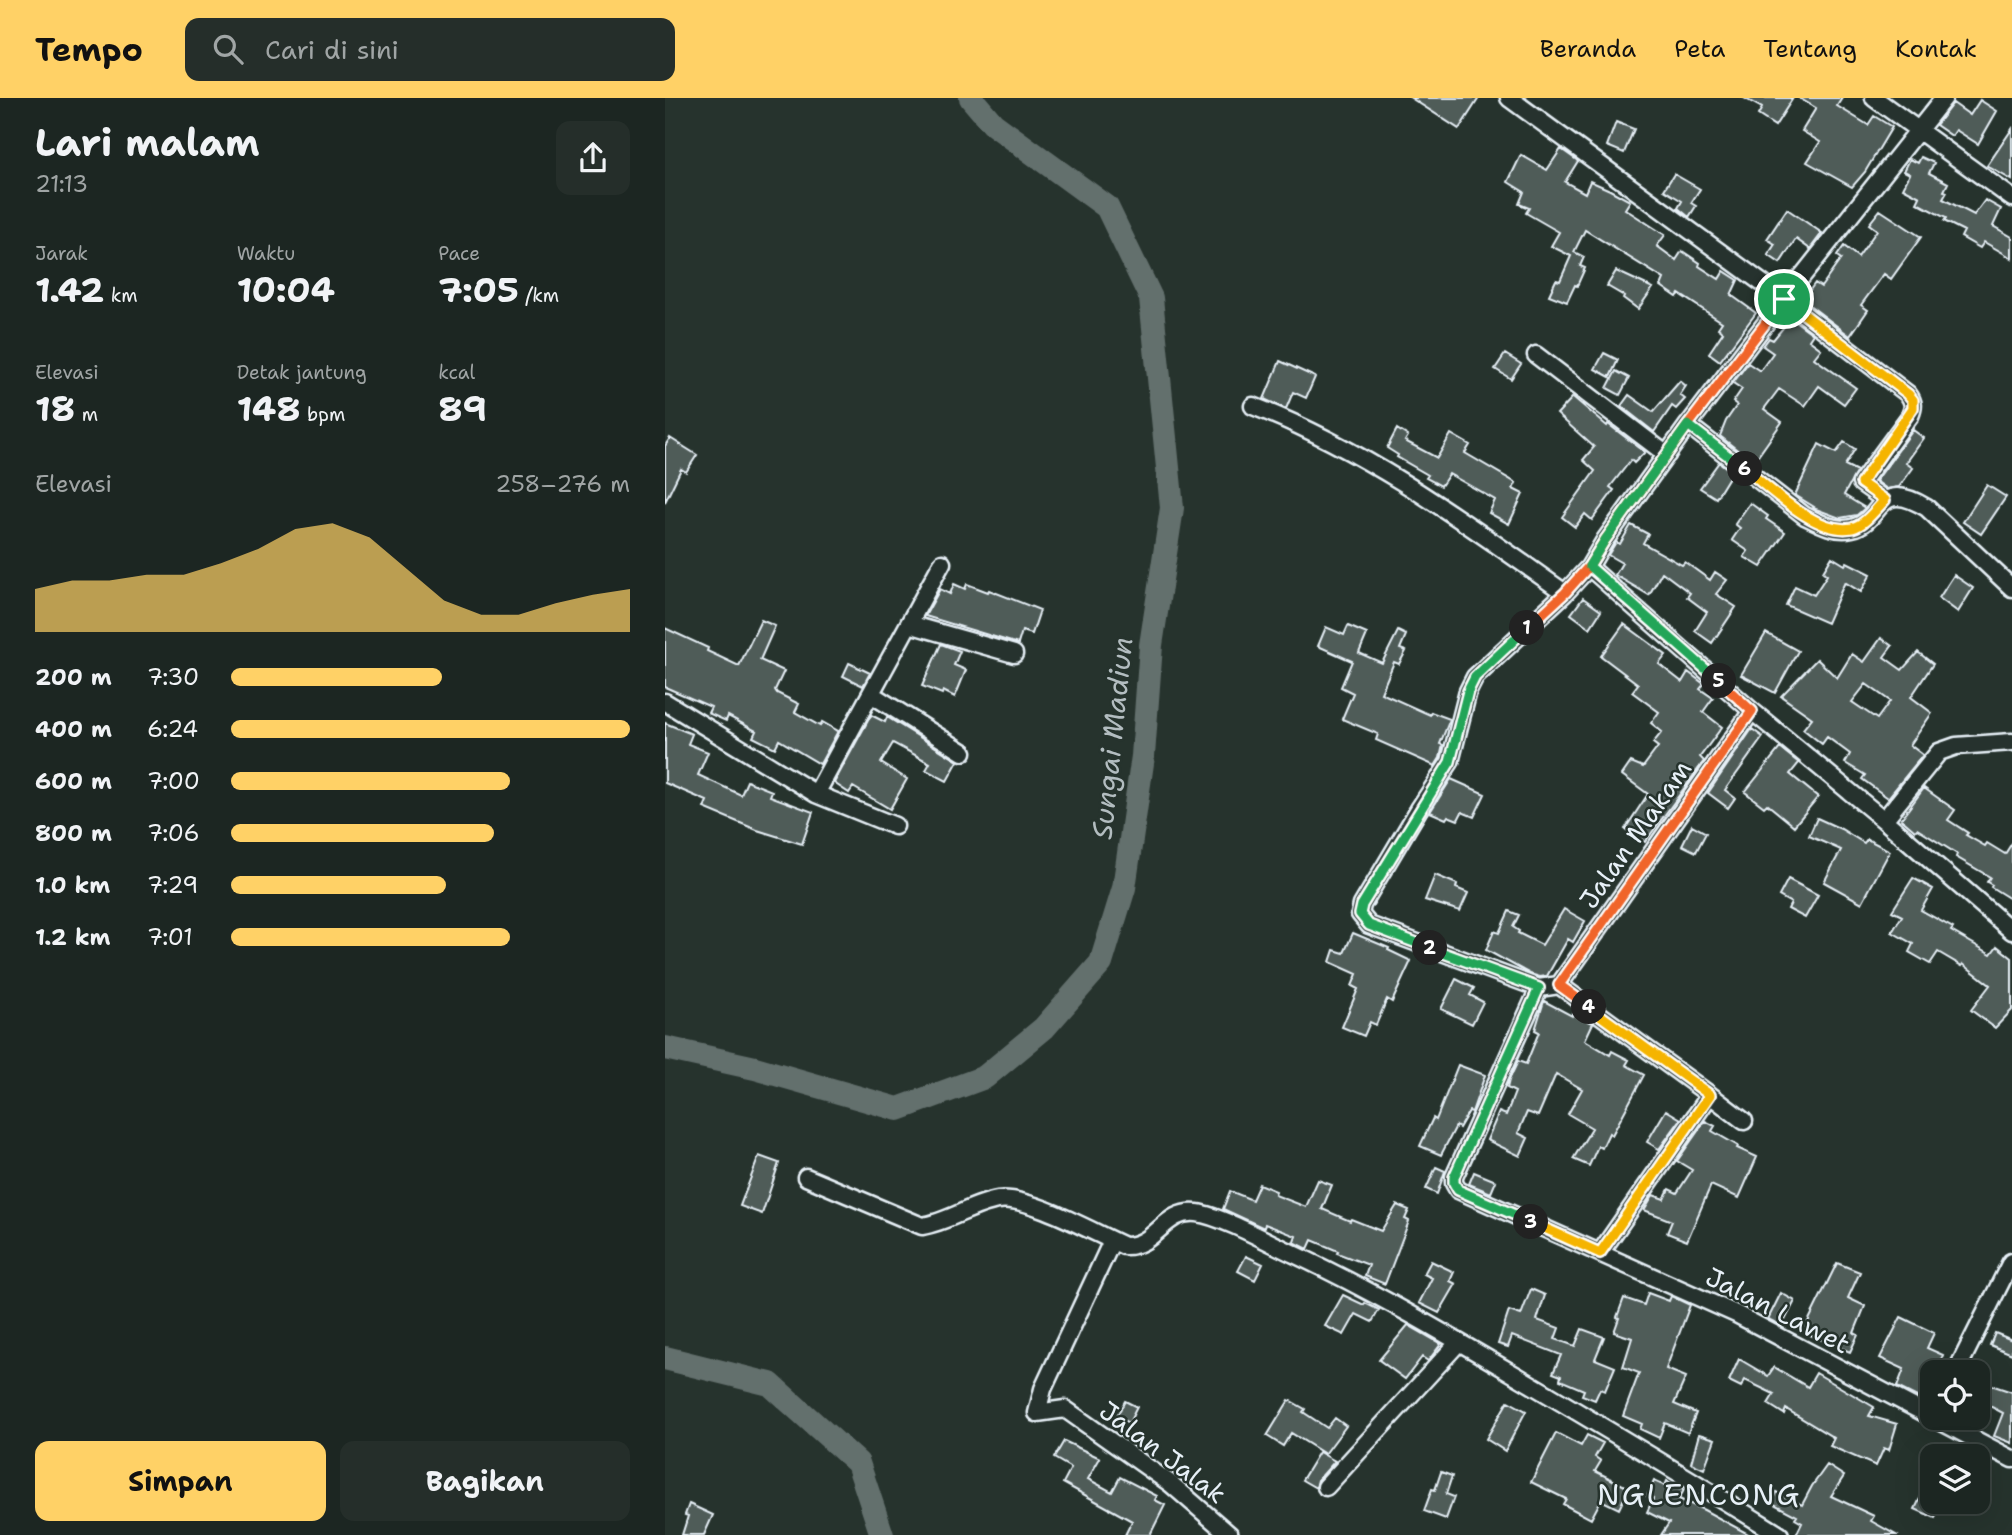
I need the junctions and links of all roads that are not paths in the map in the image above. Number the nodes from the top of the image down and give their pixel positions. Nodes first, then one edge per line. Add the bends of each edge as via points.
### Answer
1 (1509, 98) edge
2 (1874, 98) edge
3 (1944, 98) edge
4 (1919, 130) junction
5 (2012, 198) edge
6 (1784, 299) junction
7 (1535, 355) dead end
8 (1253, 407) dead end
9 (1688, 425) junction
10 (1667, 455) junction
11 (1885, 500) junction
12 (941, 563) dead end
13 (1589, 566) junction
14 (2012, 588) edge
15 (1565, 593) junction
16 (909, 624) junction
17 (1014, 653) dead end
18 (871, 694) junction
19 (665, 702) edge
20 (1752, 711) junction
21 (2012, 742) edge
22 (963, 752) dead end
23 (816, 794) junction
24 (1884, 820) junction
25 (895, 826) dead end
26 (2012, 931) edge
27 (1559, 985) junction
28 (1539, 988) junction
29 (1710, 1095) junction
30 (1744, 1121) dead end
31 (806, 1177) dead end
32 (1112, 1241) junction
33 (1600, 1253) junction
34 (2011, 1262) edge
35 (1459, 1342) junction
36 (1962, 1360) edge
37 (1920, 1410) edge
38 (1958, 1430) edge
39 (2012, 1458) edge
40 (1326, 1487) dead end
41 (1230, 1535) edge
42 (1780, 1535) edge

1 - 6 street
2 - 4 street
3 - 4 street
4 - 5 street
4 - 6 street
6 - 9 street
6 - 11 street via 1913,400 1910,416 1861,483
7 - 10 street
8 - 15 street via 1288,420 1420,492
9 - 10 street
9 - 11 street via 1805,516 1826,526 1853,528
10 - 13 street
11 - 14 street via 1912,499 1927,508
12 - 16 street
13 - 15 street
13 - 20 street
15 - 28 street via 1475,677 1450,762 1360,914 1369,925
16 - 17 street
16 - 18 street
18 - 22 street
18 - 23 street
19 - 23 street
20 - 24 street
20 - 27 street, Jalan Makam
21 - 24 street via 1947,747
23 - 25 street
24 - 26 street
27 - 28 street
27 - 29 street
28 - 33 street, Jalan Lawet via 1454,1183 1458,1190
29 - 30 street
29 - 33 street
31 - 32 street via 922,1226 997,1200 1010,1200 1034,1205
32 - 35 street via 1136,1246 1179,1214 1198,1213 1344,1277
32 - 41 street, Jalan Jalak via 1043,1389 1037,1413 1065,1409 1171,1484
33 - 37 street, Jalan Lawet via 1736,1314
34 - 36 street
35 - 40 street
35 - 42 street
38 - 39 street, Jalan Lawet

